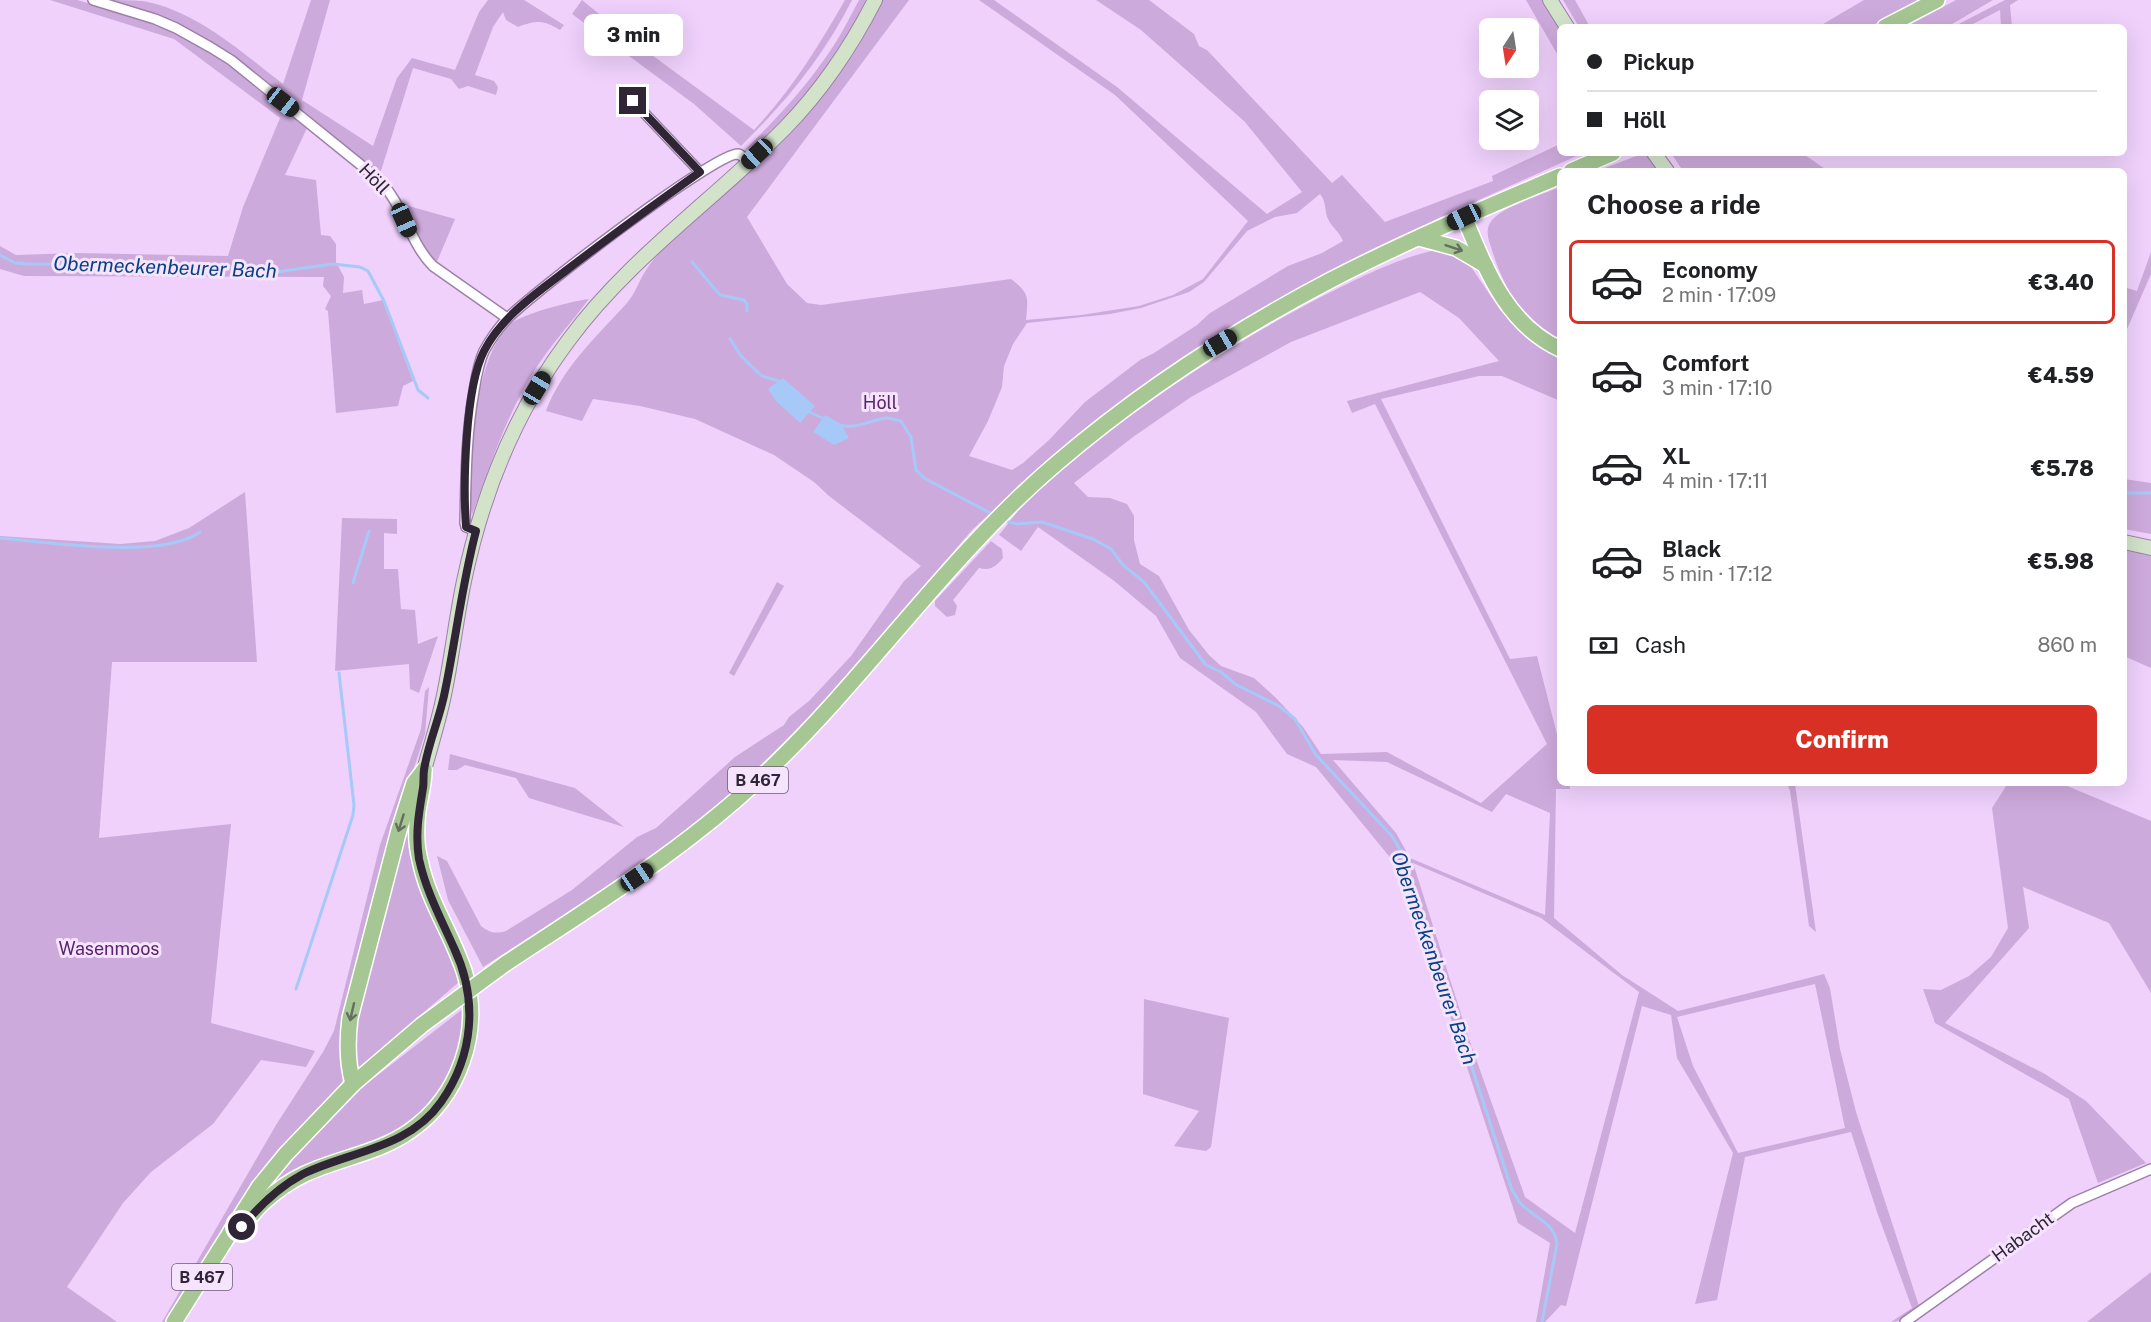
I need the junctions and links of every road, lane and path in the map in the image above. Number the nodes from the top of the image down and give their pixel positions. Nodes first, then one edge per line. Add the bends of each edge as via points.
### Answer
1 (93, 0) edge
2 (875, 0) edge
3 (1550, 0) edge
4 (1937, 0) edge
5 (1565, 24) edge
6 (1891, 24) edge
7 (633, 101) dead end
8 (1606, 156) edge
9 (748, 163) junction
10 (1578, 168) edge
11 (700, 172) junction
12 (1557, 177) edge
13 (1464, 217) junction
14 (1419, 238) junction
15 (1485, 266) junction
16 (507, 318) junction
17 (1557, 347) edge
18 (476, 531) junction
19 (2127, 543) edge
20 (2151, 548) edge
21 (424, 770) junction
22 (353, 1084) junction
23 (2151, 1169) edge
24 (231, 1231) junction
25 (174, 1322) edge
26 (1905, 1322) edge

1 - 16 street, Höll via 155,20 231,60 383,184 433,266
2 - 9 main road via 825,82
3 - 5 main road
4 - 6 main road
7 - 11 street
8 - 10 main road
9 - 11 street via 738,154
9 - 18 main road via 628,272 567,341 527,405 505,450
11 - 16 street
12 - 13 main road, B 467
13 - 14 main road, B 467
13 - 15 main road
14 -> 15 main road via 1456,248
14 - 22 main road, B 467, bridge via 1329,281 1220,343 1134,401 1012,504 968,548 823,715 739,798 673,852 505,964 422,1025
15 - 17 main road via 1509,309 1533,332
16 - 18 street via 484,351 471,404 465,523
18 - 21 main road via 445,691
19 - 20 main road
21 -> 22 main road via 414,783 399,830 350,1018 348,1055
21 - 24 main road via 418,812 419,857 469,993 470,1025 460,1069 439,1105 409,1133 302,1175 264,1202 242,1227
22 - 24 main road, B 467 via 286,1154
23 - 26 street, Habacht via 2072,1203
24 - 25 main road, B 467

